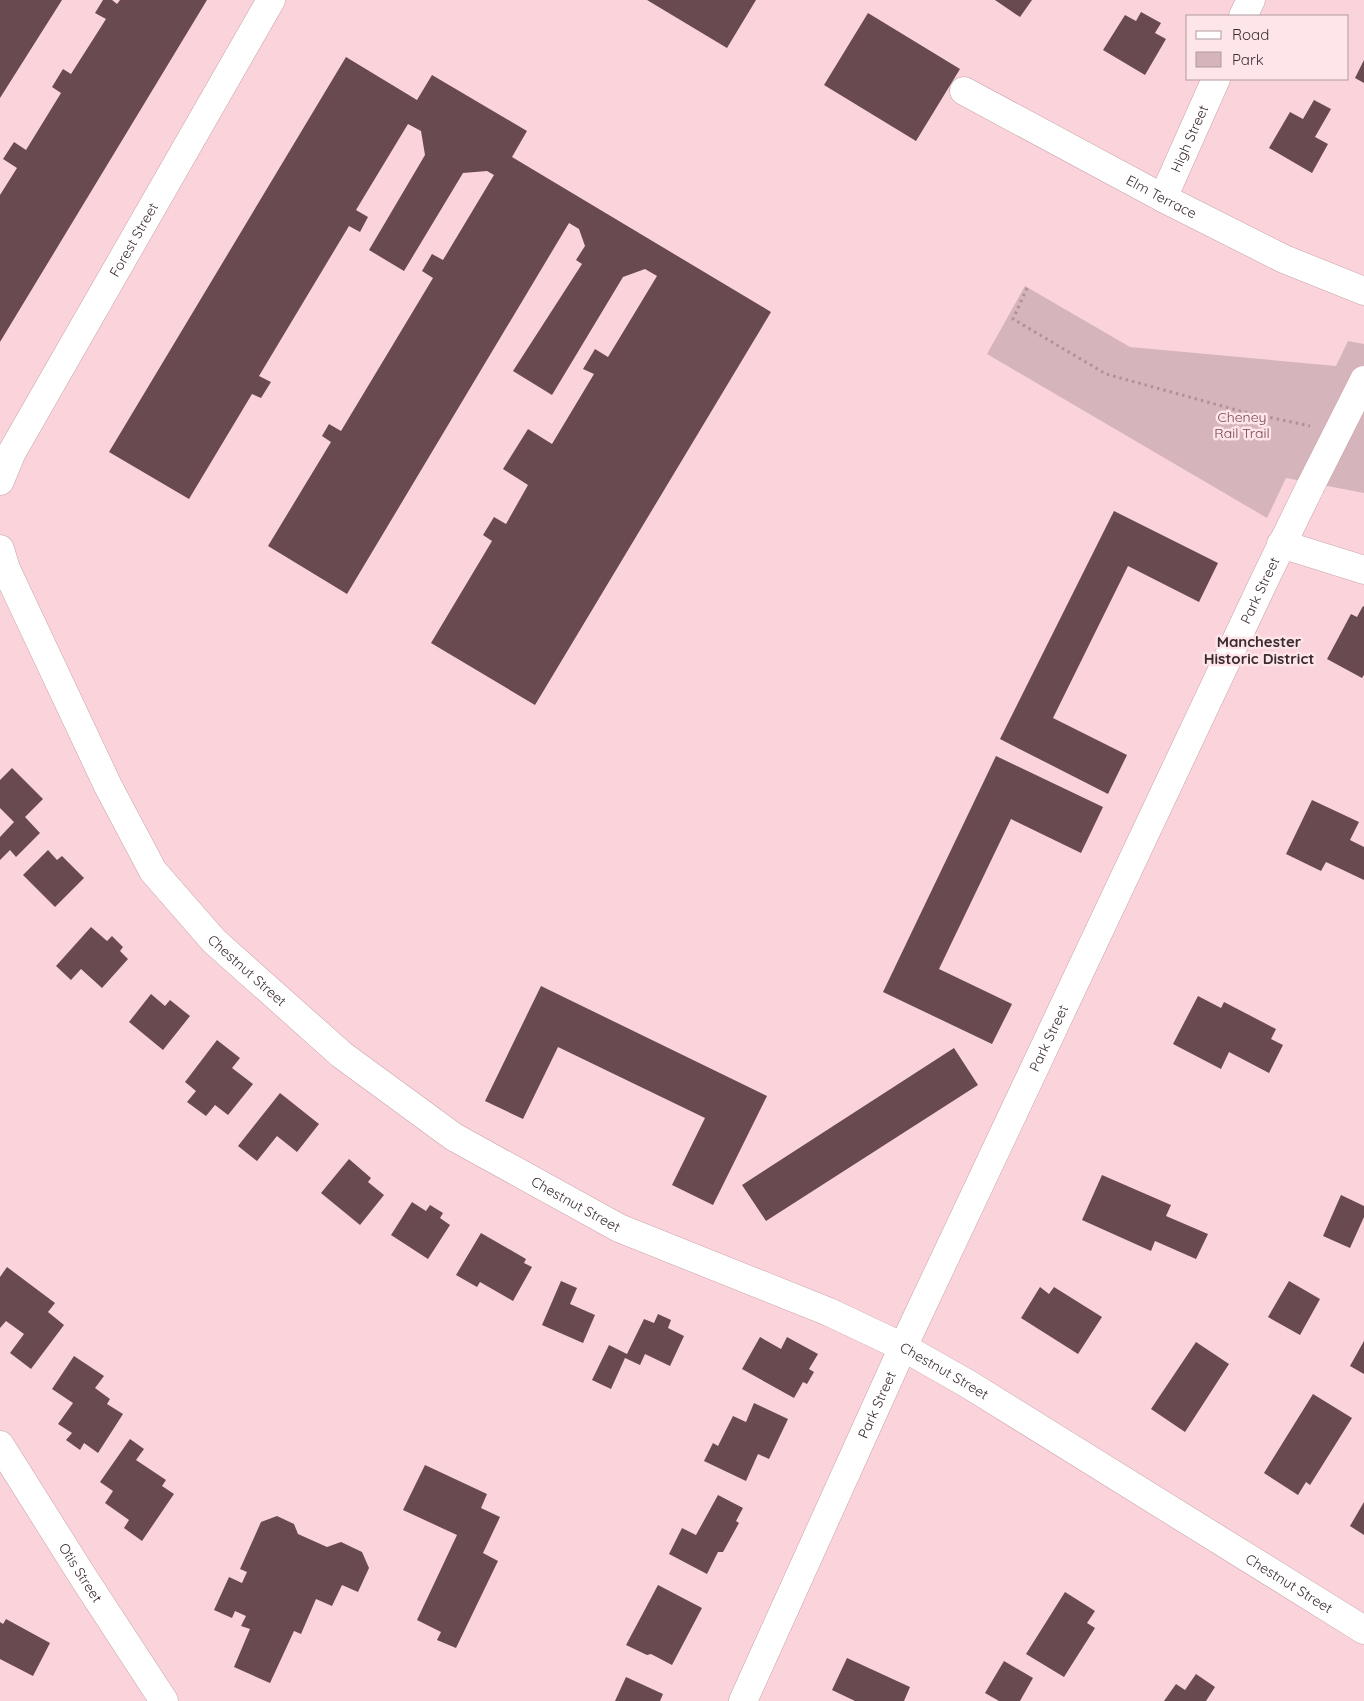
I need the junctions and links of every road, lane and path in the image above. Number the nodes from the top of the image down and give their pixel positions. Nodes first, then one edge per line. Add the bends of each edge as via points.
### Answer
1 (271, 0) edge
2 (1250, 0) edge
3 (1243, 15) edge
4 (1216, 80) edge
5 (964, 91) dead end
6 (1163, 198) junction
7 (1027, 288) dead end
8 (1364, 291) edge
9 (1364, 380) edge
10 (1316, 427) dead end
11 (0, 481) edge
12 (1281, 544) junction
13 (0, 549) edge
14 (1364, 570) edge
15 (903, 1347) junction
16 (0, 1445) edge
17 (1364, 1630) edge
18 (164, 1701) edge
19 (743, 1701) edge

1 - 11 street, Forest Street via 12,452
2 - 3 street
4 - 6 street, High Street
5 - 6 street, Elm Terrace
6 - 8 street, Elm Terrace via 1284,259
7 - 10 path via 1014,319 1106,374 1240,411
9 - 12 street, Park Street, bridge
12 - 14 street
12 - 15 street, Park Street
13 - 15 street, Chestnut Street via 6,569 108,786 153,871 214,941 342,1055 454,1137 619,1228 829,1312
15 - 17 street, Chestnut Street
15 - 19 street, Park Street
16 - 18 street, Otis Street

